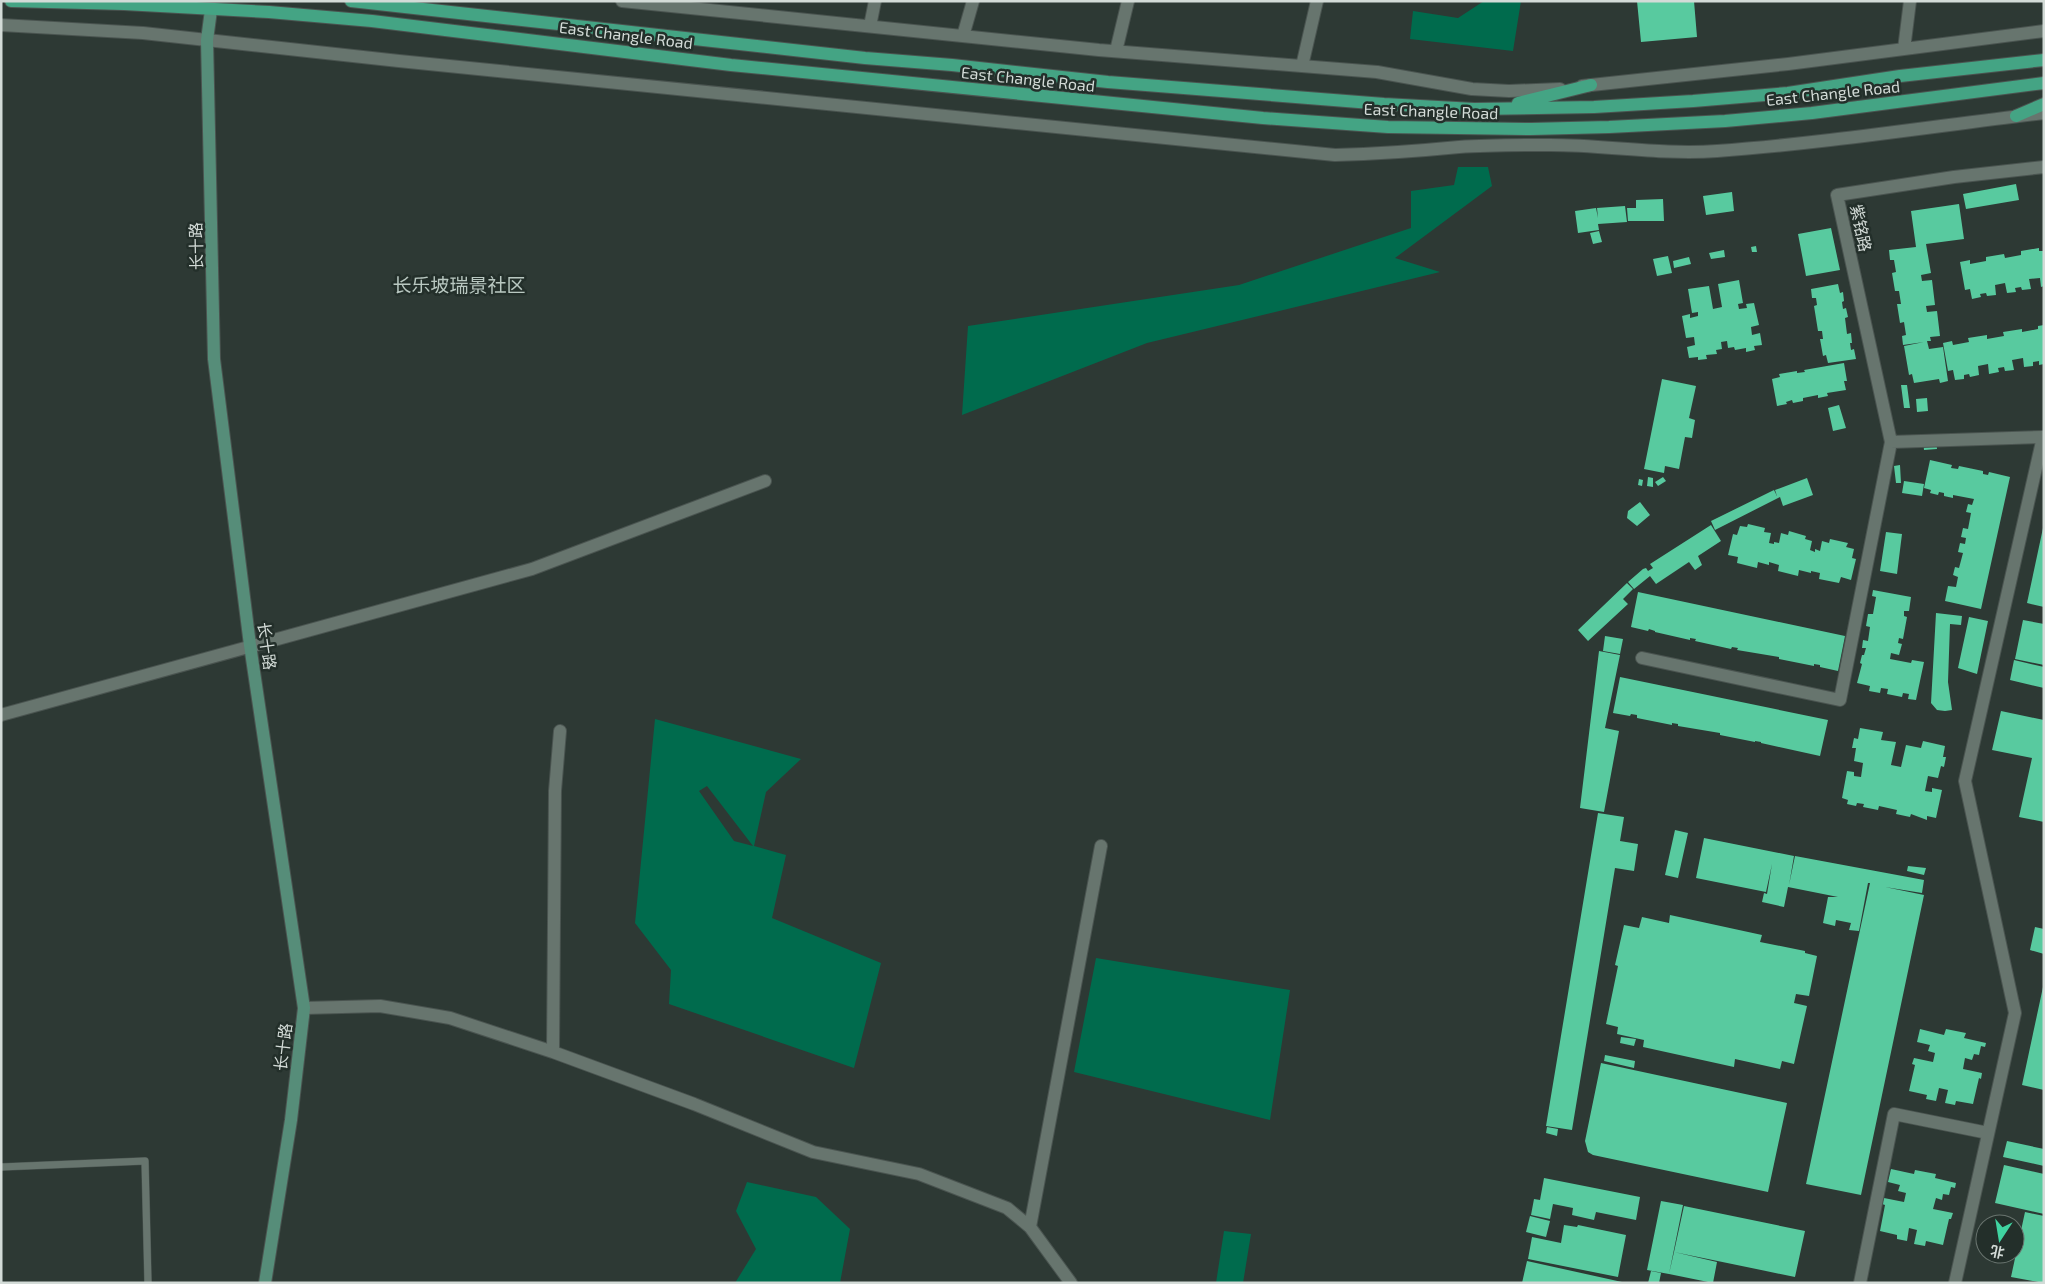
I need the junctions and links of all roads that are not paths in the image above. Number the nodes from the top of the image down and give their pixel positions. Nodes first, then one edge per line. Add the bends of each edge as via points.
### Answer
1 (11, 1) edge
2 (351, 1) edge
3 (622, 1) edge
4 (875, 1) edge
5 (973, 1) edge
6 (1128, 1) edge
7 (1317, 1) edge
8 (1910, 1) edge
9 (733, 6) edge
10 (211, 10) junction
11 (1, 25) edge
12 (870, 26) junction
13 (2044, 31) edge
14 (963, 36) junction
15 (207, 40) junction
16 (1904, 49) junction
17 (1116, 51) junction
18 (2044, 60) edge
19 (1302, 66) junction
20 (2044, 83) edge
21 (1591, 85) junction
22 (2044, 104) edge
23 (1496, 108) junction
24 (2044, 113) edge
25 (2016, 116) junction
26 (2044, 167) edge
27 (1891, 442) junction
28 (765, 482) dead end
29 (250, 645) junction
30 (1642, 658) dead end
31 (1, 716) edge
32 (560, 731) dead end
33 (1100, 846) dead end
34 (304, 1008) junction
35 (553, 1052) junction
36 (1988, 1133) junction
37 (1, 1167) edge
38 (1030, 1227) junction
39 (148, 1283) edge
40 (265, 1283) edge
41 (1071, 1283) edge
42 (1860, 1283) edge
43 (1955, 1283) edge

1 - 10 main road, East Changle Road
2 - 23 main road, East Changle Road via 1108,82 1384,104
3 - 9 street
4 - 12 street
5 - 14 street
6 - 17 street
7 - 19 street
8 - 16 street
9 - 12 street
10 - 15 street, 长十路
10 - 20 main road, East Changle Road via 372,21 731,64 1388,128 1541,129 1725,120 1812,113
11 - 15 street via 133,32
12 - 14 street
13 - 16 street
14 - 17 street
15 - 25 street via 1335,155 1552,145 1671,152 1716,151
15 - 29 street, 长十路 via 214,359
16 - 21 street
17 - 19 street
18 - 23 main road, East Changle Road via 1769,95 1594,107
19 - 21 street via 1377,72 1472,89 1550,90
21 - 23 main road
22 - 25 main road
24 - 25 street
26 - 27 street, 紫铭路 via 1837,195
27 - 30 street via 1840,700
27 - 36 street via 2043,437 1965,781 2015,1013
28 - 29 street via 532,569
29 - 31 street
29 - 34 street, 长十路
32 - 35 street via 555,791
33 - 38 street
34 - 35 street via 380,1006 450,1018
34 - 40 street, 长十路 via 291,1120
35 - 38 street via 813,1152 919,1174 1007,1208
36 - 42 street via 1894,1114
36 - 43 street
37 - 39 lane via 145,1161
38 - 41 street

